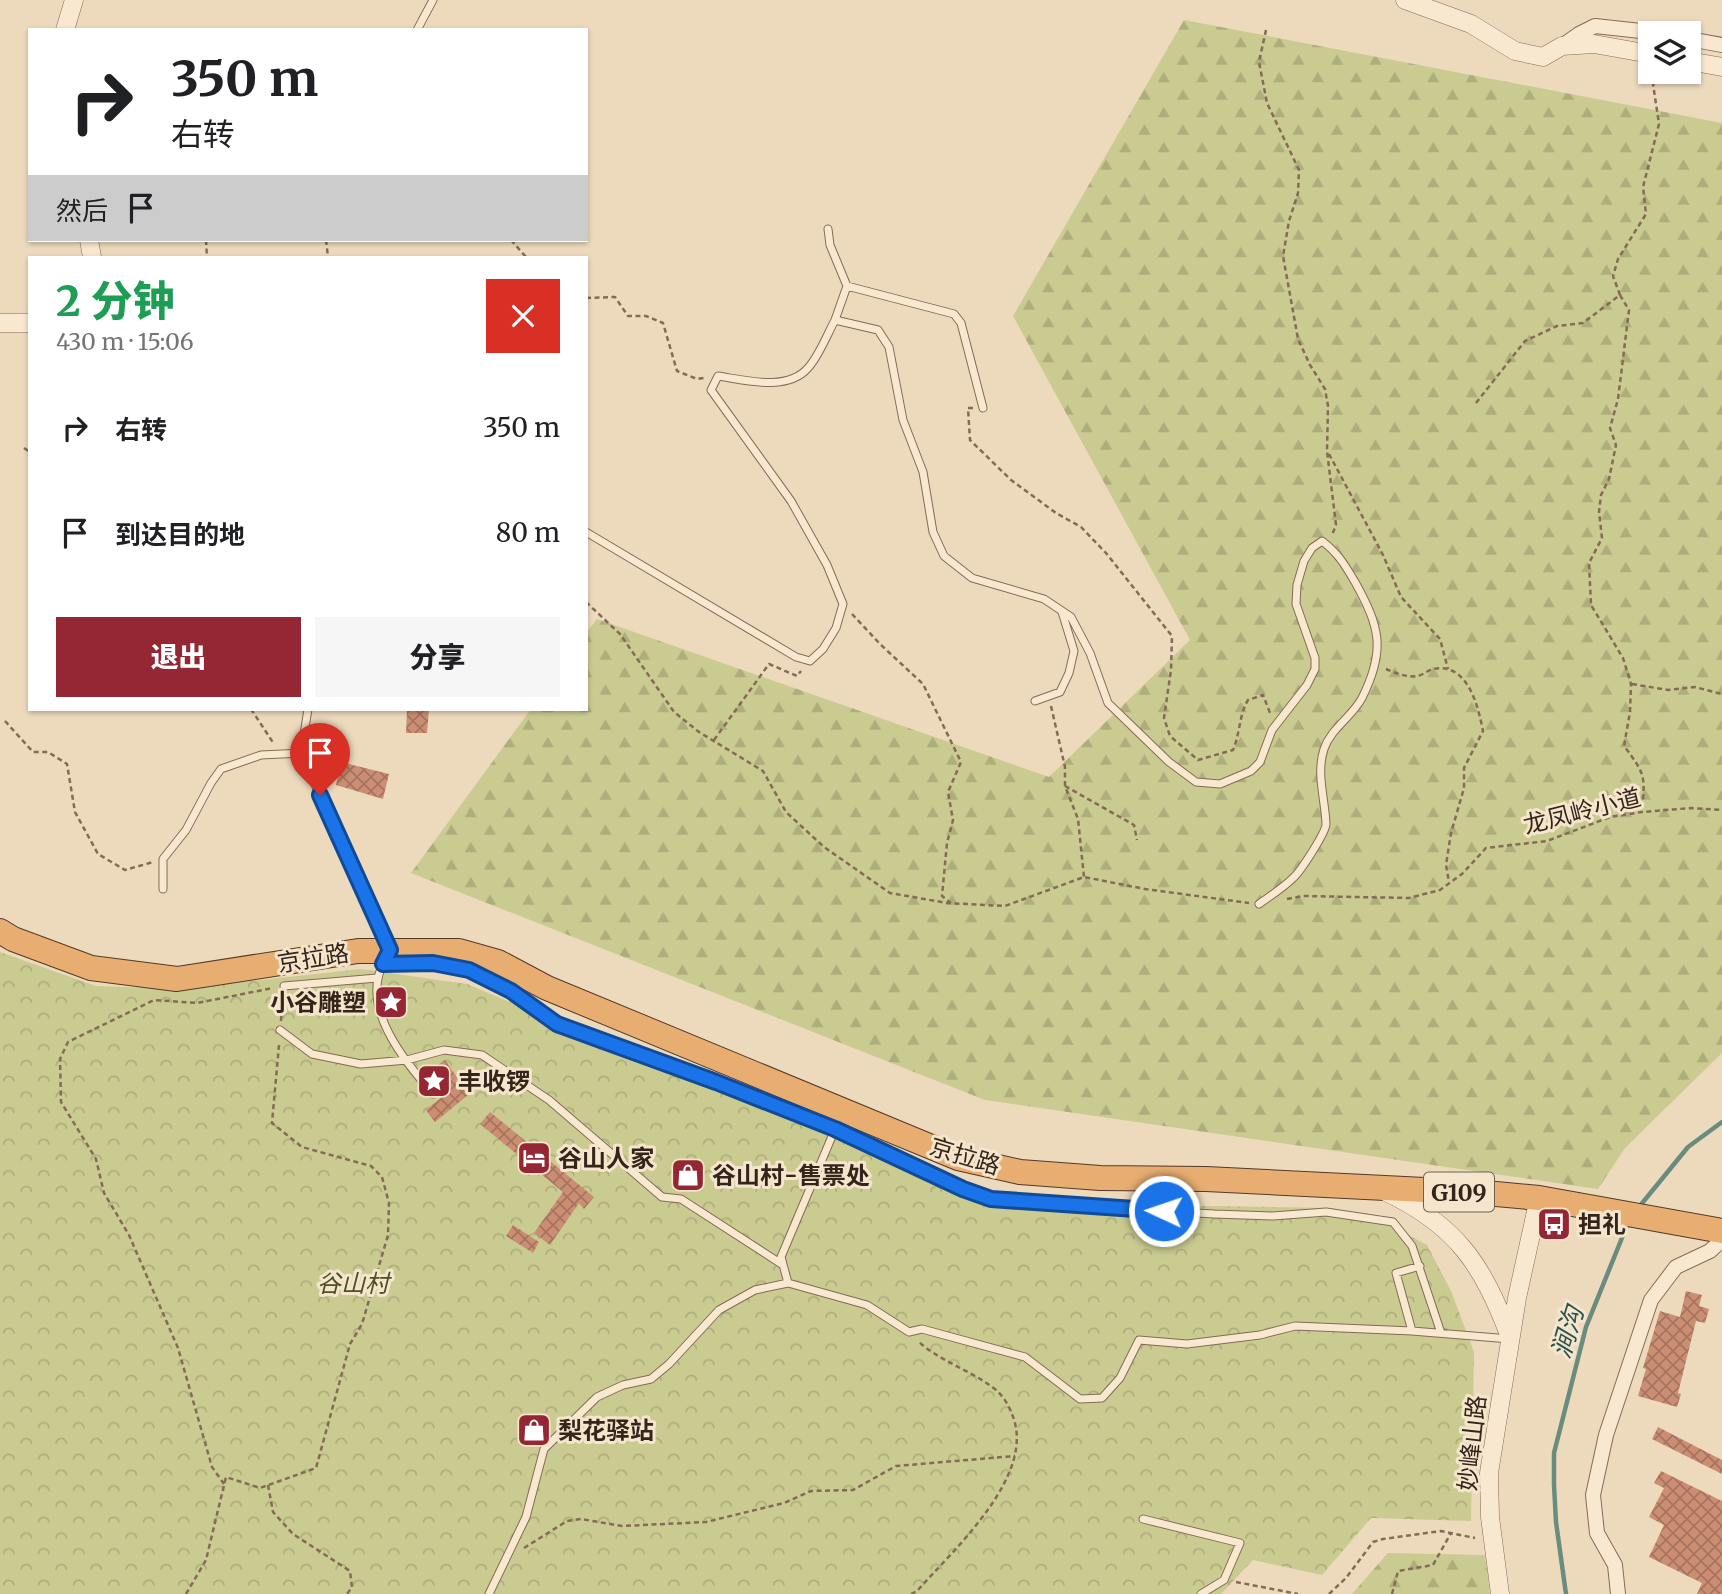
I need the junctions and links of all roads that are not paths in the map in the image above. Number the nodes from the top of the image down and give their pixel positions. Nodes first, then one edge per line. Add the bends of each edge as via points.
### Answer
1 (74, 0) edge
2 (433, 0) edge
3 (1405, 0) edge
4 (66, 28) edge
5 (418, 28) edge
6 (1638, 31) edge
7 (1701, 41) edge
8 (1722, 45) edge
9 (1562, 46) junction
10 (1638, 52) edge
11 (1701, 63) edge
12 (1722, 67) edge
13 (828, 229) dead end
14 (847, 286) junction
15 (835, 320) junction
16 (0, 323) edge
17 (28, 323) edge
18 (983, 408) road end
19 (588, 533) edge
20 (1062, 611) junction
21 (1035, 701) dead end
22 (308, 711) edge
23 (303, 753) junction
24 (163, 889) dead end
25 (1259, 904) road end
26 (0, 931) edge
27 (387, 957) junction
28 (377, 978) junction
29 (284, 986) road end
30 (280, 1030) road end
31 (407, 1060) junction
32 (433, 1094) dead end
33 (839, 1120) junction
34 (1378, 1188) junction
35 (1548, 1199) junction
36 (1722, 1231) edge
37 (1722, 1240) edge
38 (783, 1265) junction
39 (1420, 1266) junction
40 (788, 1283) junction
41 (1412, 1331) junction
42 (1441, 1332) junction
43 (1511, 1339) junction
44 (1143, 1519) dead end
45 (489, 1594) edge
46 (1201, 1594) edge
47 (1500, 1594) edge
48 (1618, 1594) edge

1 - 4 street
2 - 5 lane
3 - 9 street via 1471,24 1515,51 1543,57
6 - 9 street via 1595,26
7 - 8 street
9 - 10 street via 1594,44
11 - 12 street
13 - 14 lane
14 - 15 lane
14 - 18 lane via 954,314 961,323
15 - 19 lane via 808,369 791,379 764,383 718,376 711,390 792,501 827,565 843,604 824,649 810,661 796,657
15 - 20 lane via 878,330 889,348 903,420 922,472 933,532 944,556 972,578 1044,599
16 - 17 street
20 - 21 lane via 1074,651 1069,673 1060,692
20 - 25 lane via 1071,617 1090,653 1108,703 1196,782 1220,784 1251,771 1259,762 1272,730 1307,685 1315,658 1296,604 1297,585 1312,548 1322,541 1338,553 1371,611 1377,629 1376,660 1362,698 1324,747 1320,766 1326,828 1295,877
22 - 23 lane
23 - 24 lane via 261,755 221,769 186,830 163,859
23 - 27 lane
26 - 27 highway, 京拉路 / G109 via 91,968 177,979 358,951
27 - 28 lane
27 - 33 highway, 京拉路 / G109 via 459,951 498,962
28 - 29 lane
28 - 31 lane via 376,1003
30 - 31 lane via 312,1054 361,1064
31 - 32 lane
31 - 38 lane via 444,1050 482,1055 549,1100 662,1197 681,1199
33 - 34 highway, 京拉路 / G109 via 958,1158 1020,1172
33 - 38 lane via 781,1257
33 - 39 lane via 963,1189 991,1199 1214,1214 1326,1212 1393,1222
34 - 35 highway, 京拉路 / G109
34 - 43 street via 1424,1212 1463,1247 1487,1283
35 - 36 highway, 京拉路 / G109
35 - 43 street, 妙峰山路 via 1517,1298
37 - 48 street via 1676,1267 1651,1300 1606,1434 1593,1495 1597,1533 1615,1565
38 - 40 lane
39 - 41 lane via 1396,1273
39 - 42 lane
40 - 41 lane via 867,1305 909,1332 922,1329 1025,1357 1080,1399 1102,1398 1120,1378 1139,1340 1187,1344 1295,1326
40 - 45 lane via 755,1290 719,1310 651,1379 597,1397 544,1449 526,1517
41 - 42 lane
42 - 43 lane
43 - 47 street, 妙峰山路 via 1489,1473
44 - 46 lane via 1240,1543 1224,1580

